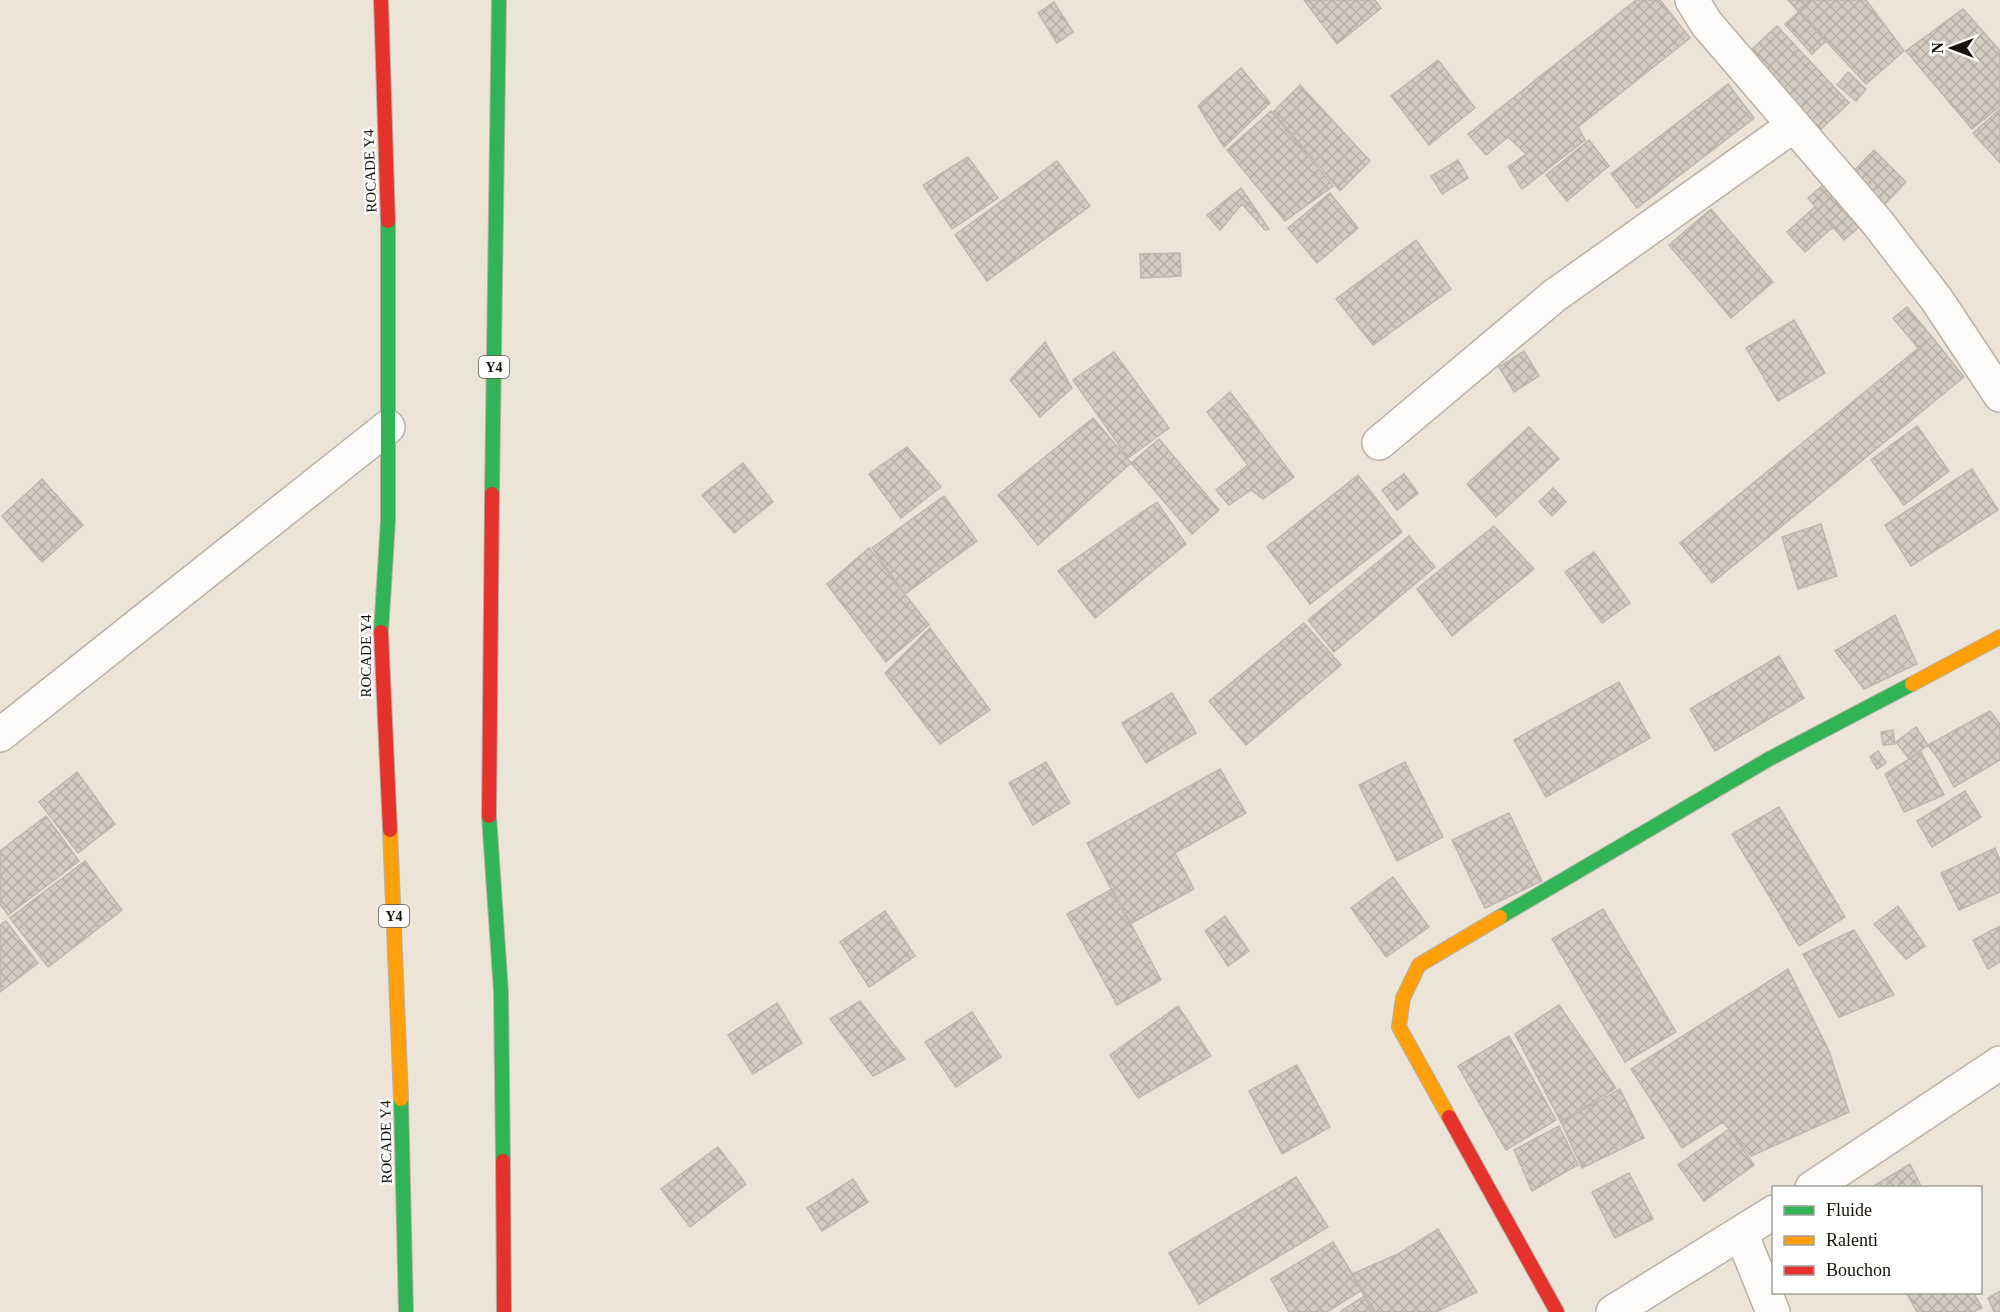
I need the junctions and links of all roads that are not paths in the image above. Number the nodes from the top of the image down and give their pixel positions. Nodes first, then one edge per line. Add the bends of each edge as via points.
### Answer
1 (381, 0) edge
2 (499, 0) edge
3 (1692, 0) edge
4 (1794, 125) junction
5 (2000, 395) edge
6 (388, 427) junction
7 (1379, 442) dead end
8 (2000, 637) edge
9 (0, 735) edge
10 (2000, 1064) edge
11 (1815, 1186) edge
12 (1772, 1213) edge
13 (1741, 1233) junction
14 (406, 1312) edge
15 (504, 1312) edge
16 (1557, 1312) edge
17 (1613, 1312) edge
18 (1773, 1312) edge

1 - 6 main road, ROCADE Y4 / Y4 via 388,201
2 - 15 main road, Y4 via 488,734 489,841 501,992
3 - 4 street via 1706,23
4 - 5 street via 1937,300
4 - 7 street via 1554,296
6 - 9 street
6 - 14 main road, ROCADE Y4 / Y4 via 388,521 380,642 400,1033
8 - 16 main road via 1769,759 1419,964 1403,998 1399,1027
10 - 11 street
12 - 13 street
13 - 17 street
13 - 18 street

